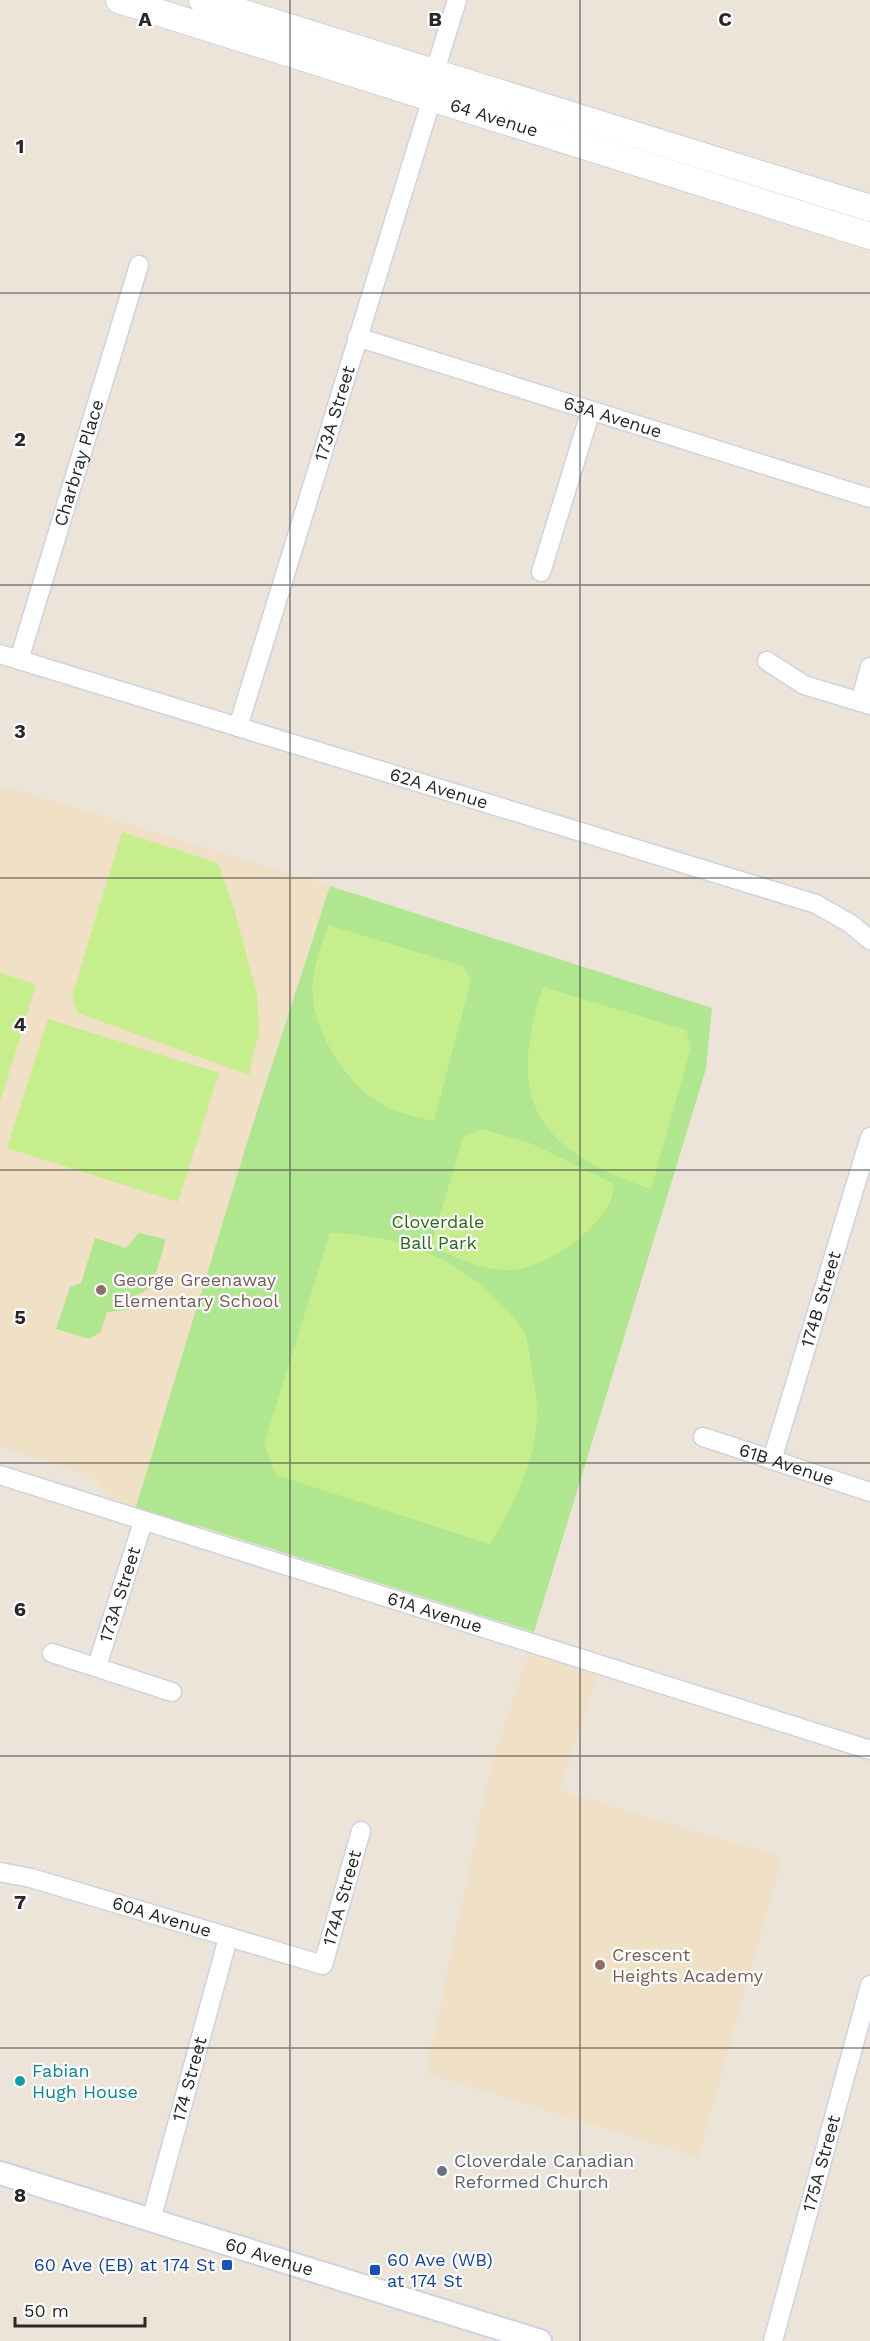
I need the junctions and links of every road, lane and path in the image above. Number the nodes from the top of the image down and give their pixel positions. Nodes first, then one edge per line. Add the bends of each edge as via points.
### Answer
1 (119, 0) edge
2 (202, 0) edge
3 (457, 0) edge
4 (435, 71) junction
5 (432, 98) junction
6 (870, 208) edge
7 (870, 236) edge
8 (139, 265) dead end
9 (357, 337) junction
10 (591, 410) junction
11 (870, 498) edge
12 (541, 572) dead end
13 (0, 654) edge
14 (19, 660) junction
15 (767, 661) dead end
16 (870, 667) edge
17 (865, 703) edge
18 (238, 727) junction
19 (870, 940) edge
20 (870, 1137) edge
21 (703, 1437) dead end
22 (772, 1460) junction
23 (0, 1475) edge
24 (870, 1492) edge
25 (143, 1522) junction
26 (52, 1653) dead end
27 (97, 1666) junction
28 (172, 1692) dead end
29 (870, 1750) edge
30 (361, 1831) dead end
31 (0, 1872) edge
32 (228, 1938) junction
33 (323, 1965) joint
34 (870, 1985) edge
35 (0, 2173) edge
36 (152, 2220) junction
37 (540, 2341) edge
38 (773, 2341) edge

1 - 5 main road, 64 Avenue
2 - 4 main road, 64 Avenue
3 - 4 street
4 - 6 main road, 64 Avenue
5 - 7 main road, 64 Avenue
5 - 9 street, 173A Street
8 - 14 street, Charbray Place
9 - 10 street, 63A Avenue
9 - 18 street, 173A Street
10 - 11 street, 63A Avenue
10 - 12 street
13 - 14 street, 62A Avenue
14 - 18 street, 62A Avenue
15 - 17 street via 804,685
16 - 17 street
18 - 19 street, 62A Avenue via 816,904
20 - 22 street, 174B Street
21 - 22 street, 61B Avenue
22 - 24 street, 61B Avenue
23 - 25 street, 61A Avenue
25 - 27 street, 173A Street
25 - 29 street, 61A Avenue
26 - 27 street, 173A Street
27 - 28 street, 173A Street
30 - 33 street, 174A Street
31 - 32 street, 60A Avenue
32 - 33 street, 60A Avenue
32 - 36 street, 174 Street
34 - 38 street, 175A Street
35 - 36 street, 60 Avenue
36 - 37 street, 60 Avenue

